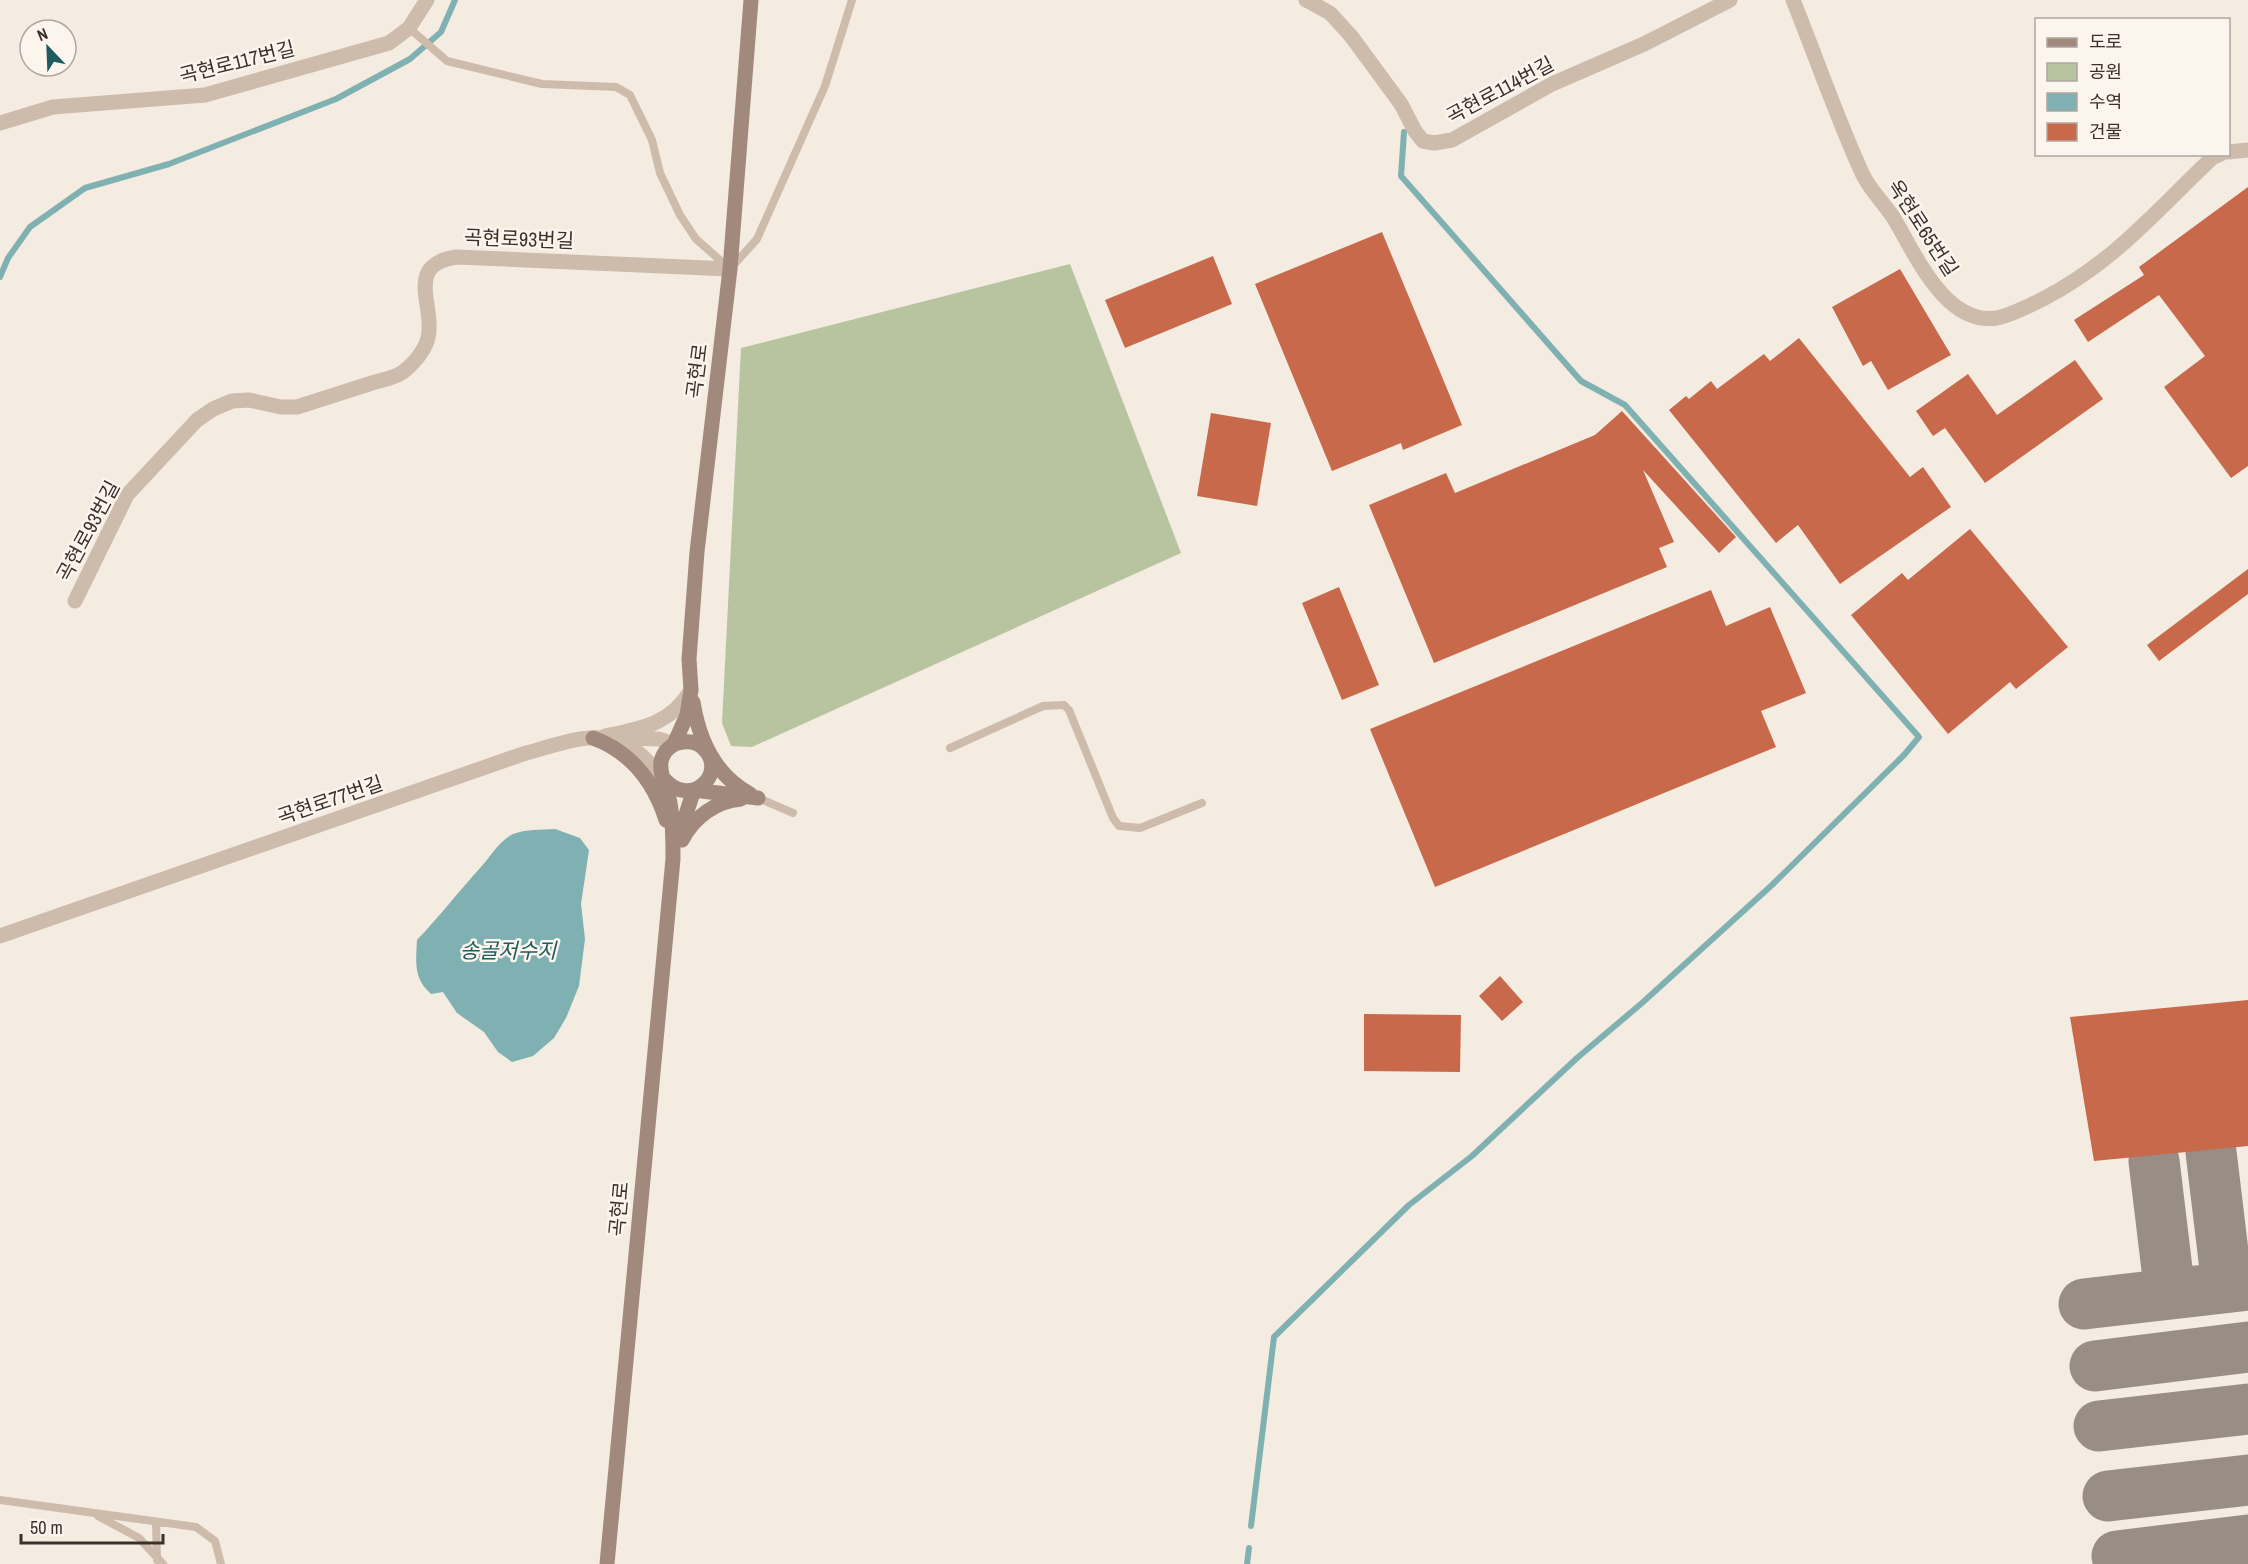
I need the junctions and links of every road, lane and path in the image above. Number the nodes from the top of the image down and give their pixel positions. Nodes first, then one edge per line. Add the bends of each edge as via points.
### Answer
1 (427, 0) edge
2 (751, 0) edge
3 (852, 0) edge
4 (1306, 0) edge
5 (1730, 0) edge
6 (1793, 0) edge
7 (409, 28) junction
8 (0, 123) edge
9 (2248, 150) edge
10 (2230, 152) edge
11 (2217, 156) edge
12 (730, 269) junction
13 (75, 601) dead end
14 (690, 690) junction
15 (594, 738) junction
16 (674, 744) junction
17 (950, 748) dead end
18 (715, 757) junction
19 (665, 780) junction
20 (694, 790) junction
21 (758, 798) junction
22 (1202, 803) dead end
23 (793, 813) dead end
24 (673, 859) junction
25 (0, 936) edge
26 (0, 1500) edge
27 (91, 1512) junction
28 (156, 1522) junction
29 (159, 1562) edge
30 (221, 1564) edge
31 (607, 1564) edge

1 - 7 street, 곡현로117번길
2 - 12 main road, 곡현로
3 - 12 lane via 825,86 757,239
4 - 5 street, 곡현로114번길 via 1330,13 1351,36 1401,104 1415,131 1423,141 1434,143 1452,140 1552,84 1644,44
6 - 11 street, 옥현로65번길 via 1863,175 1938,290 1974,318 1996,318 2026,308 2069,286 2124,246
7 - 8 street, 곡현로117번길 via 389,43 205,95 53,107
7 - 12 lane via 447,61 542,84 616,87 630,95 680,215 696,239
9 - 10 street
12 - 13 street, 곡현로93번길 via 441,259 424,282 429,326 427,343 418,359 401,374 297,407 232,401 197,420 127,495
12 - 14 main road, 곡현로 via 697,552
14 - 15 street via 675,711 661,721 627,733
14 - 16 main road, 곡현로 via 687,715
14 - 18 main road via 698,726
15 - 16 street via 650,739
15 - 19 street, 곡현로77번길 via 624,743
15 - 24 main road via 620,750 649,783 669,828
15 - 25 street, 곡현로77번길 via 523,754
16 - 18 main road via 690,741
16 - 19 main road, 곡현로 via 663,756
17 - 22 lane via 1043,706 1064,705 1070,710 1119,826 1140,828
18 - 20 main road via 707,780
18 - 21 main road via 736,784
19 - 20 main road via 678,790
19 - 24 main road, 곡현로
20 - 21 main road
20 - 24 main road
21 - 23 lane
21 - 24 main road via 723,803 702,815 691,825
24 - 31 main road, 곡현로
26 - 27 lane
27 - 28 lane
27 - 29 lane via 139,1538
28 - 29 lane
28 - 30 lane via 196,1527 215,1541

